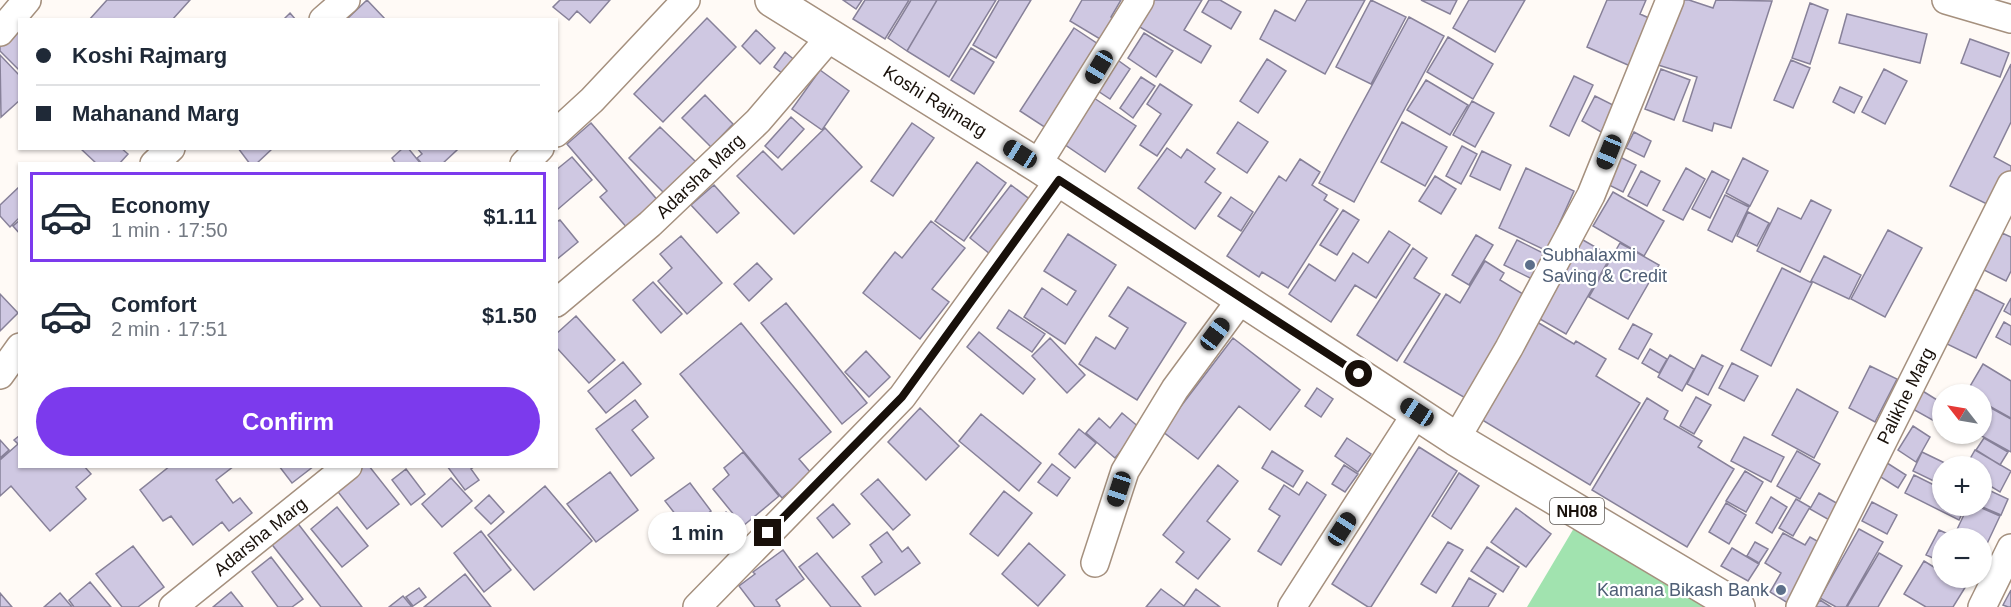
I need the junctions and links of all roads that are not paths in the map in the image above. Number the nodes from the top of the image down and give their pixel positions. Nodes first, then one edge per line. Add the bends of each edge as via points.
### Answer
1 (27, 0) edge
2 (346, 0) edge
3 (686, 0) edge
4 (772, 0) edge
5 (1140, 0) edge
6 (1670, 0) edge
7 (1946, 0) edge
8 (325, 18) edge
9 (2011, 19) edge
10 (0, 32) edge
11 (831, 36) junction
12 (558, 131) edge
13 (169, 150) edge
14 (538, 150) edge
15 (156, 162) edge
16 (526, 162) edge
17 (1048, 172) junction
18 (2011, 185) edge
19 (1242, 298) junction
20 (558, 301) edge
21 (18, 350) edge
22 (0, 375) edge
23 (1417, 412) junction
24 (1456, 439) junction
25 (346, 468) edge
26 (2011, 548) edge
27 (1095, 563) dead end
28 (701, 605) edge
29 (173, 607) edge
30 (1292, 607) edge
31 (1738, 607) edge
32 (1800, 607) edge
33 (1982, 607) edge

1 - 10 street
2 - 8 street
3 - 12 street
4 - 11 main road, Koshi Rajmarg / NH08
5 - 17 street
6 - 24 street via 1591,195
7 - 9 street
11 - 17 main road, Koshi Rajmarg / NH08
11 - 20 street, Adarsha Marg via 758,121 650,224
13 - 15 street
14 - 16 street
17 - 19 main road, Koshi Rajmarg / NH08
17 - 28 street via 902,397
18 - 32 street, Palikhe Marg
19 - 23 main road, Koshi Rajmarg / NH08
19 - 27 street via 1174,389 1125,471
21 - 22 street
23 - 24 main road, Koshi Rajmarg / NH08
23 - 30 street
24 - 31 main road, Koshi Rajmarg / NH08
25 - 29 street, Adarsha Marg
26 - 33 street

